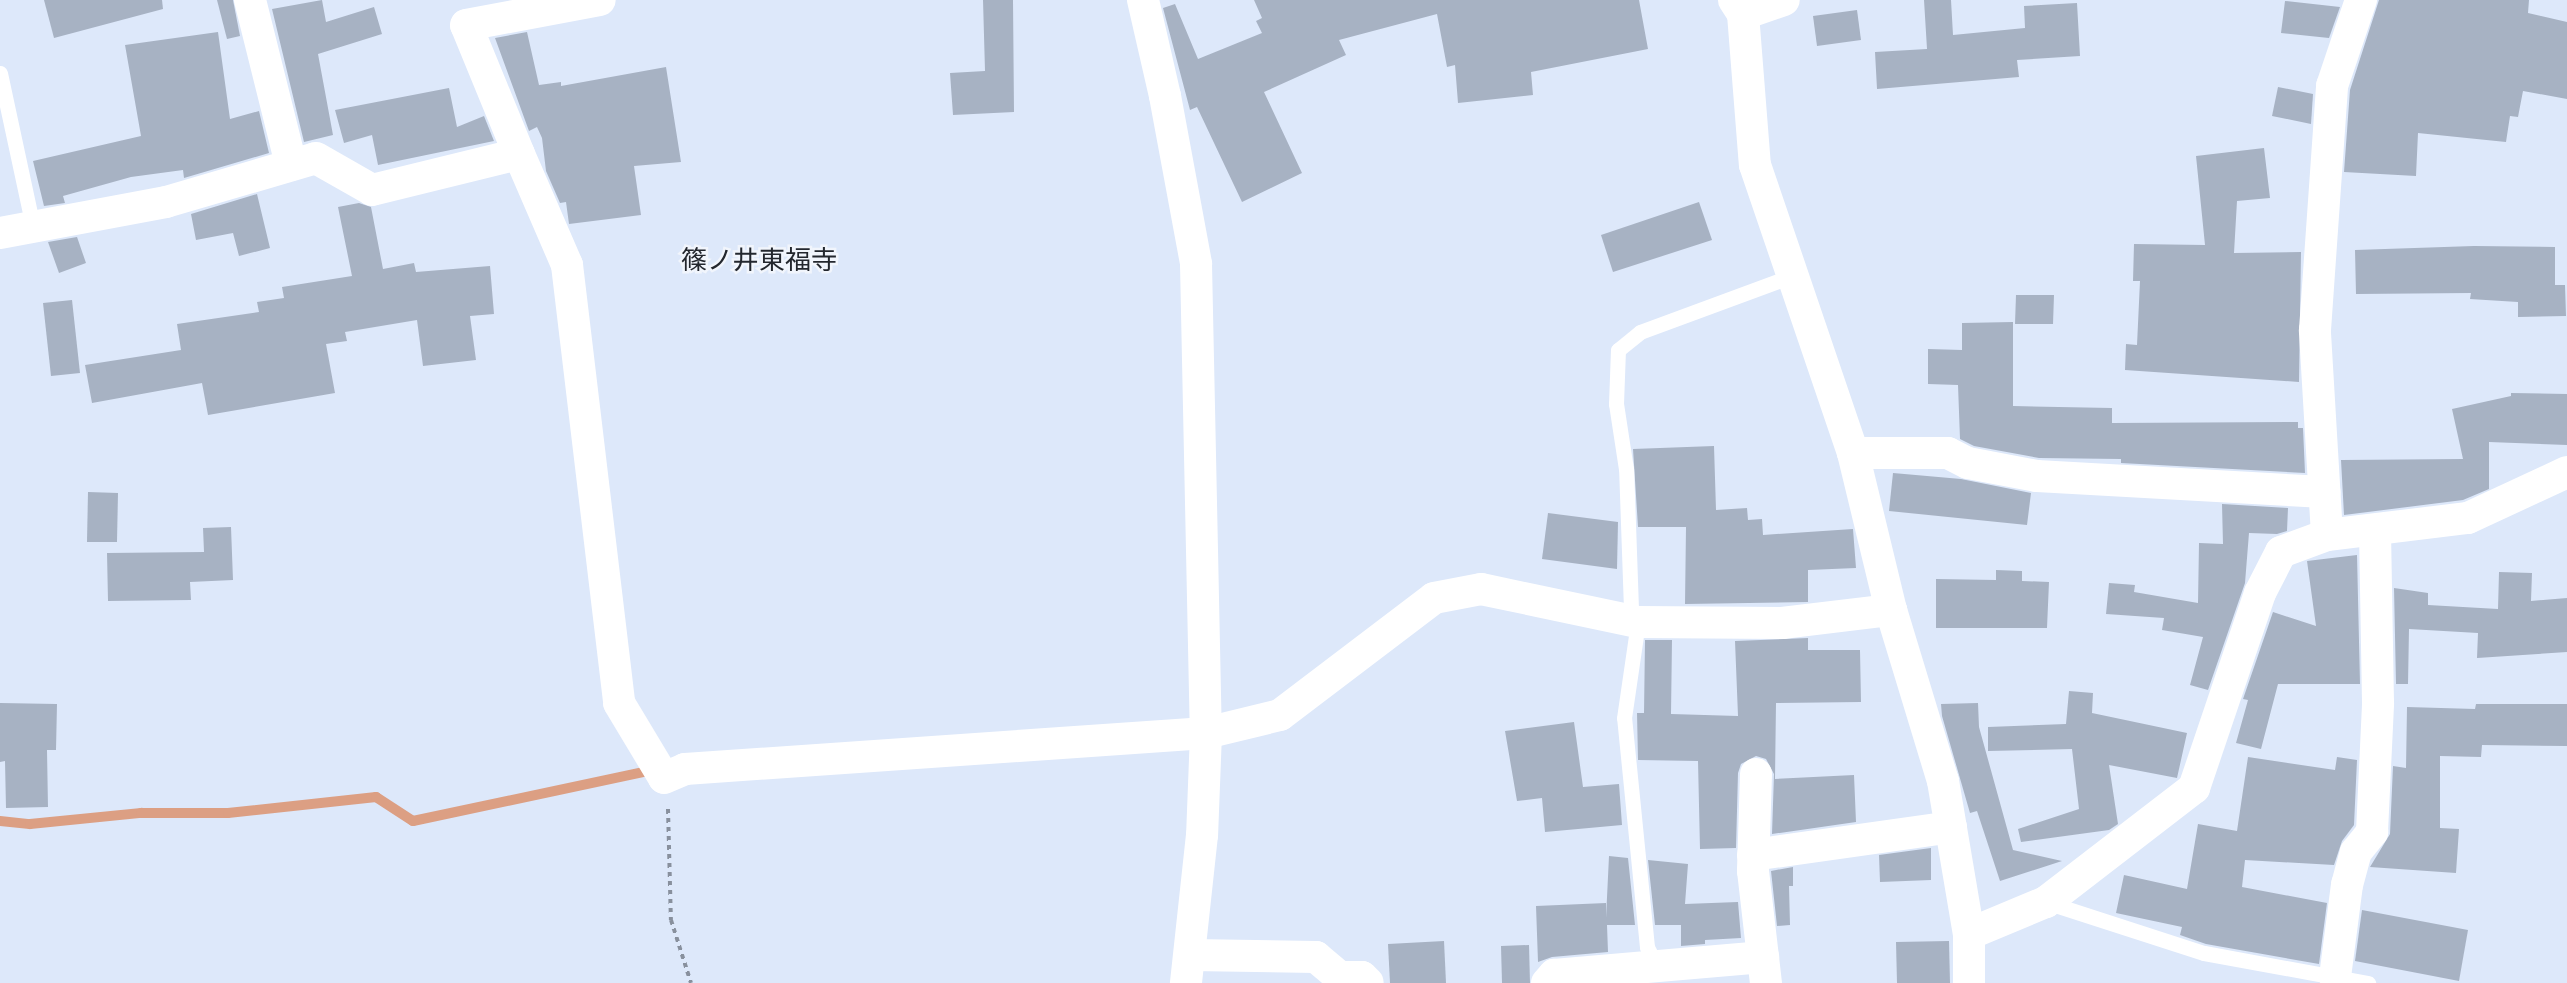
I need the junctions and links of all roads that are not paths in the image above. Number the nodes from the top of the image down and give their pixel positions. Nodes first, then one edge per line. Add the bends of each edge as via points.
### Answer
1 (250, 0) edge
2 (600, 0) edge
3 (1143, 0) edge
4 (1784, 0) edge
5 (2361, 0) edge
6 (1738, 7) edge
7 (0, 73) edge
8 (519, 154) junction
9 (291, 165) junction
10 (33, 227) junction
11 (0, 233) edge
12 (1791, 276) junction
13 (1853, 453) junction
14 (2567, 472) edge
15 (2325, 492) junction
16 (2374, 532) junction
17 (2327, 535) junction
18 (1891, 610) junction
19 (1638, 622) junction
20 (1206, 732) junction
21 (1756, 774) dead end
22 (1951, 827) junction
23 (1753, 855) junction
24 (2046, 902) junction
25 (1969, 933) junction
26 (1657, 966) junction
27 (1188, 969) edge
28 (1765, 970) edge
29 (2335, 977) junction
30 (1368, 983) edge
31 (1547, 983) edge
32 (1969, 983) edge
33 (2368, 983) edge

1 - 9 street
2 - 8 street via 466,25
3 - 20 street via 1166,96 1196,264
4 - 6 street
5 - 15 street via 2332,98 2315,330
6 - 12 street via 1755,165
7 - 10 lane
8 - 9 street via 372,190 316,158
8 - 20 street via 567,265 619,703 664,778 685,769
9 - 10 street via 166,202
10 - 11 street
12 - 13 street
12 - 19 lane via 1640,332 1618,350 1616,404 1626,469 1631,609
13 - 15 street via 1948,453 1968,463 2037,476
13 - 18 street
14 - 16 street via 2468,518
15 - 17 street
16 - 17 street
16 - 29 street via 2378,702 2372,831 2356,852 2347,885
17 - 24 street via 2281,552 2260,592 2194,788
18 - 19 street via 1782,623
18 - 22 street via 1922,703
19 - 20 street via 1481,589 1434,598 1280,715
19 - 26 lane via 1624,718 1647,947
20 - 27 street
21 - 23 street
22 - 23 street
22 - 25 street
23 - 28 street
24 - 25 street
24 - 29 lane via 2204,953
25 - 32 street
26 - 28 street
26 - 31 street via 1554,975
27 - 30 street via 1316,957 1340,977 1362,977
29 - 33 lane

